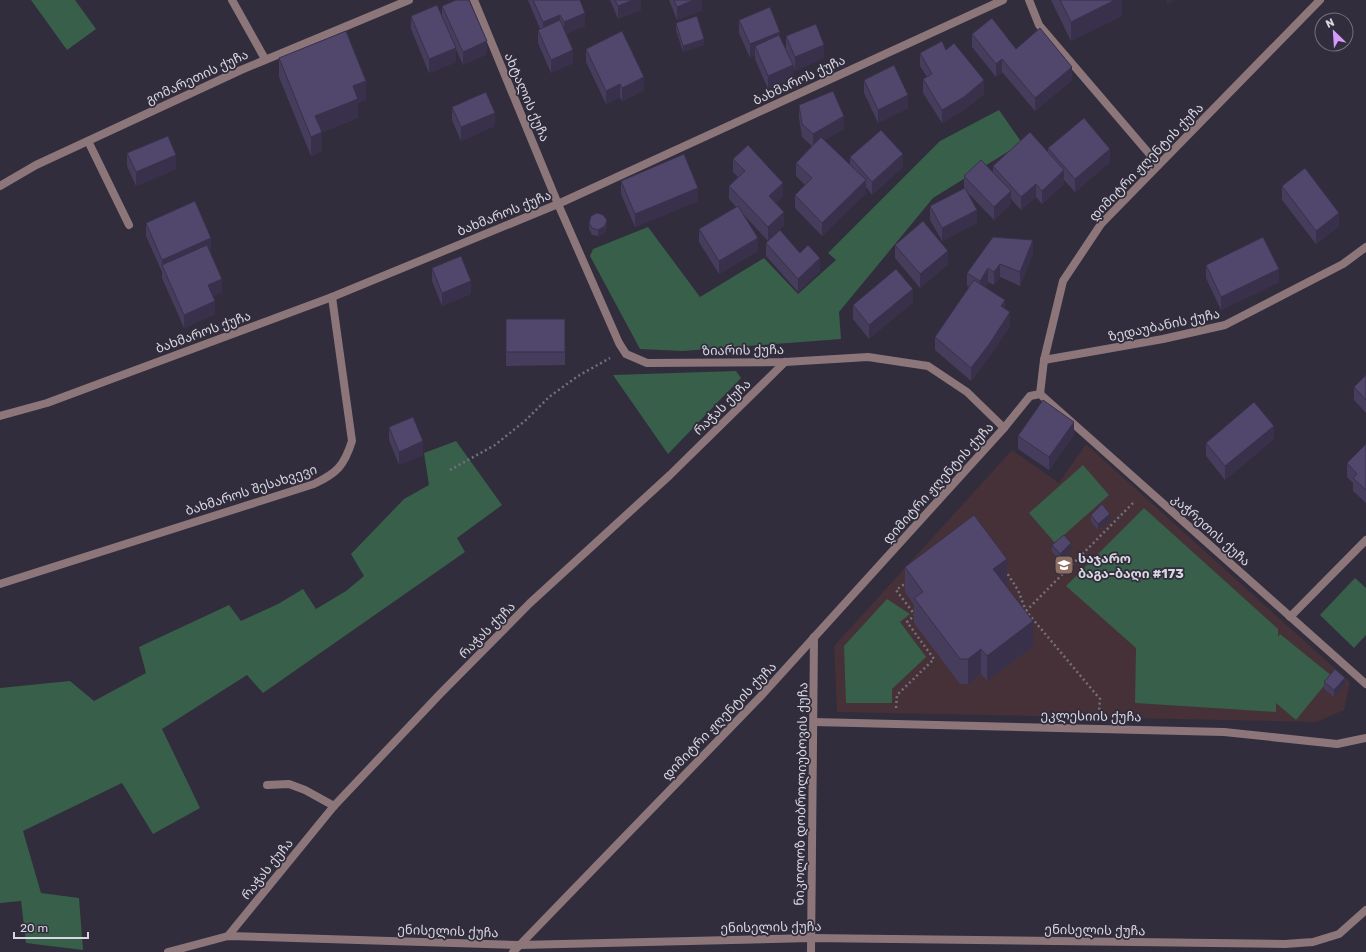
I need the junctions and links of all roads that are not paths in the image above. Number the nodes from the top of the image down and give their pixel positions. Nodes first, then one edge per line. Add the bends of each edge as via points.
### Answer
1 (232, 0) edge
2 (409, 0) edge
3 (474, 0) edge
4 (1003, 0) edge
5 (1029, 0) edge
6 (1320, 0) edge
7 (265, 59) junction
8 (88, 141) junction
9 (1158, 164) junction
10 (0, 186) edge
11 (558, 204) junction
12 (129, 225) dead end
13 (1366, 247) edge
14 (332, 297) junction
15 (1044, 360) junction
16 (785, 362) junction
17 (1040, 394) junction
18 (0, 416) edge
19 (1004, 428) junction
20 (1366, 540) edge
21 (0, 584) edge
22 (1290, 617) junction
23 (814, 637) junction
24 (1366, 684) edge
25 (814, 722) junction
26 (1366, 738) edge
27 (267, 785) dead end
28 (334, 806) junction
29 (1366, 910) edge
30 (228, 936) junction
31 (811, 938) junction
32 (519, 945) junction
33 (168, 952) edge
34 (513, 952) edge
35 (811, 952) edge

1 - 7 street
2 - 7 street, გომარეთის ქუჩა
3 - 11 street, ახტალის ქუჩა
4 - 11 street, ბახმაროს ქუჩა
5 - 9 street via 1039,24
6 - 9 street, დიმიტრი ჟღენტის ქუჩა
7 - 8 street, გომარეთის ქუჩა
8 - 10 street, გომარეთის ქუჩა via 36,165
8 - 12 street
9 - 15 street, დიმიტრი ჟღენტის ქუჩა via 1101,224 1063,281
11 - 14 street, ბახმაროს ქუჩა
11 - 16 street, ზიარის ქუჩა via 626,354 647,363
13 - 15 street, ზედაუბანის ქუჩა via 1343,264 1225,325
14 - 18 street, ბახმაროს ქუჩა via 47,403
14 - 21 street, ბახმაროს შესახვევი via 352,441 339,469 314,484
15 - 17 street, დიმიტრი ჟღენტის ქუჩა
16 - 19 street, ზიარის ქუჩა via 868,357 928,366 967,392
16 - 28 street, რაჭას ქუჩა via 670,475 530,603
17 - 19 street, დიმიტრი ჟღენტის ქუჩა via 1030,396
17 - 22 street, კაჭრეთის ქუჩა
19 - 23 street, დიმიტრი ჟღენტის ქუჩა
20 - 22 street
22 - 24 street, კაჭრეთის ქუჩა
23 - 25 street, ნიკოლოზ დობროლიუბოვის ქუჩა
23 - 32 street, დიმიტრი ჟღენტის ქუჩა
25 - 26 street, ეკლესიის ქუჩა via 1224,732 1336,744
25 - 31 street, ნიკოლოზ დობროლიუბოვის ქუჩა
27 - 28 street via 290,784
28 - 30 street, რაჭას ქუჩა
29 - 31 street, ენისელის ქუჩა via 1338,934 1313,942 1285,944
30 - 32 street, ენისელის ქუჩა
30 - 33 street, ენისელის ქუჩა
31 - 32 street, ენისელის ქუჩა
31 - 35 street, ნიკოლოზ დობროლიუბოვის ქუჩა
32 - 34 street, დიმიტრი ჟღენტის ქუჩა

